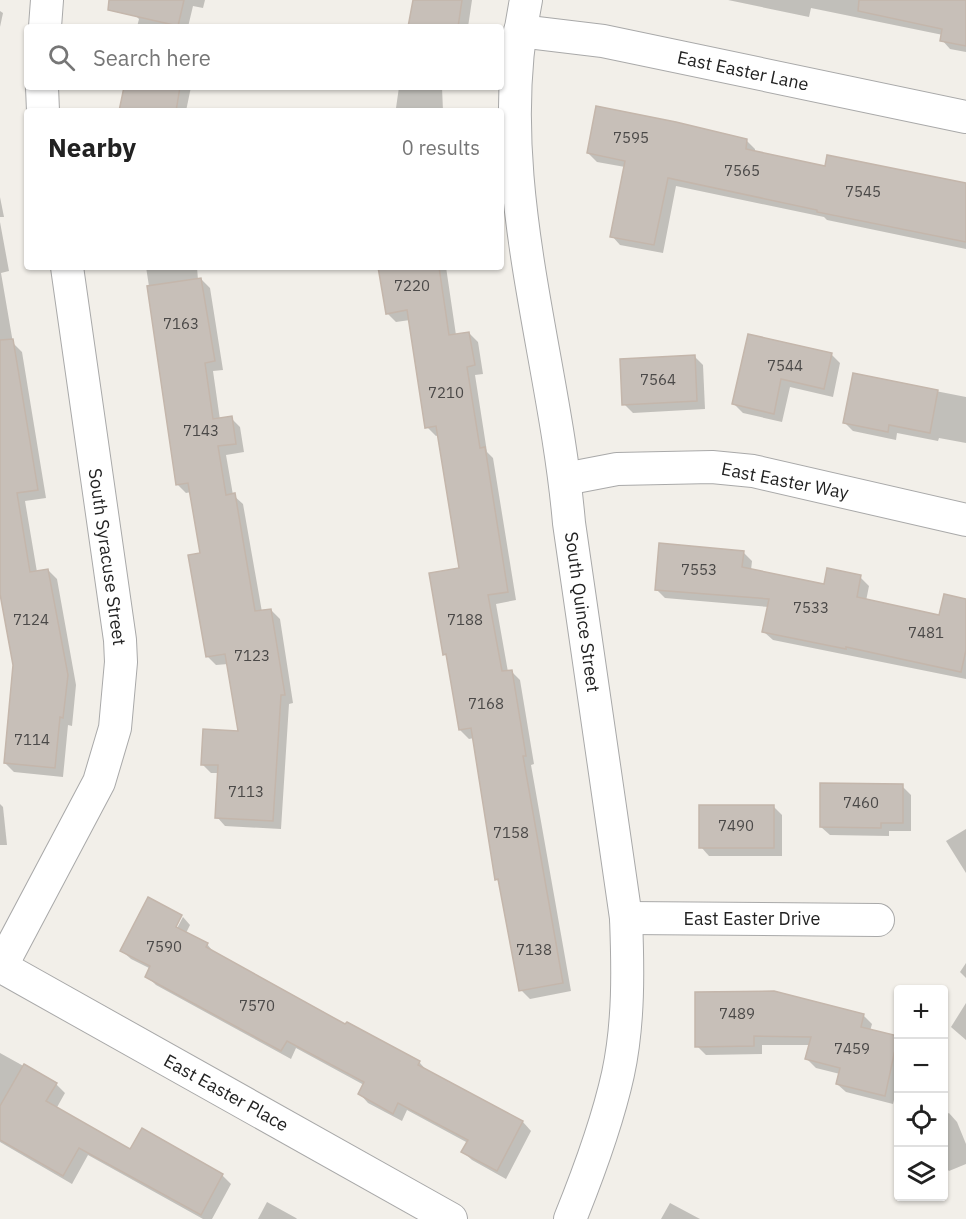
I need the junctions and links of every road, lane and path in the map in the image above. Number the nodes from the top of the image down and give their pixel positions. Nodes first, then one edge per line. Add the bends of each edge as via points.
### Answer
1 (48, 0) edge
2 (526, 0) edge
3 (45, 24) edge
4 (520, 31) junction
5 (42, 90) edge
6 (43, 108) edge
7 (966, 117) edge
8 (67, 270) edge
9 (566, 478) junction
10 (966, 520) edge
11 (626, 918) junction
12 (878, 920) dead end
13 (1, 966) edge
14 (451, 1219) edge
15 (570, 1219) edge

1 - 3 street
2 - 4 street, South Quince Street
4 - 7 street, East Easter Lane via 603,41
4 - 9 street, South Quince Street via 516,106 522,219
5 - 6 street
8 - 13 street, South Syracuse Street via 120,640 120,673 114,728 99,782
9 - 10 street, East Easter Way via 617,468 712,467 753,471
9 - 11 street, South Quince Street
11 - 12 street, East Easter Drive
11 - 15 street, South Quince Street via 628,965 618,1074 594,1160
13 - 14 street, East Easter Place

